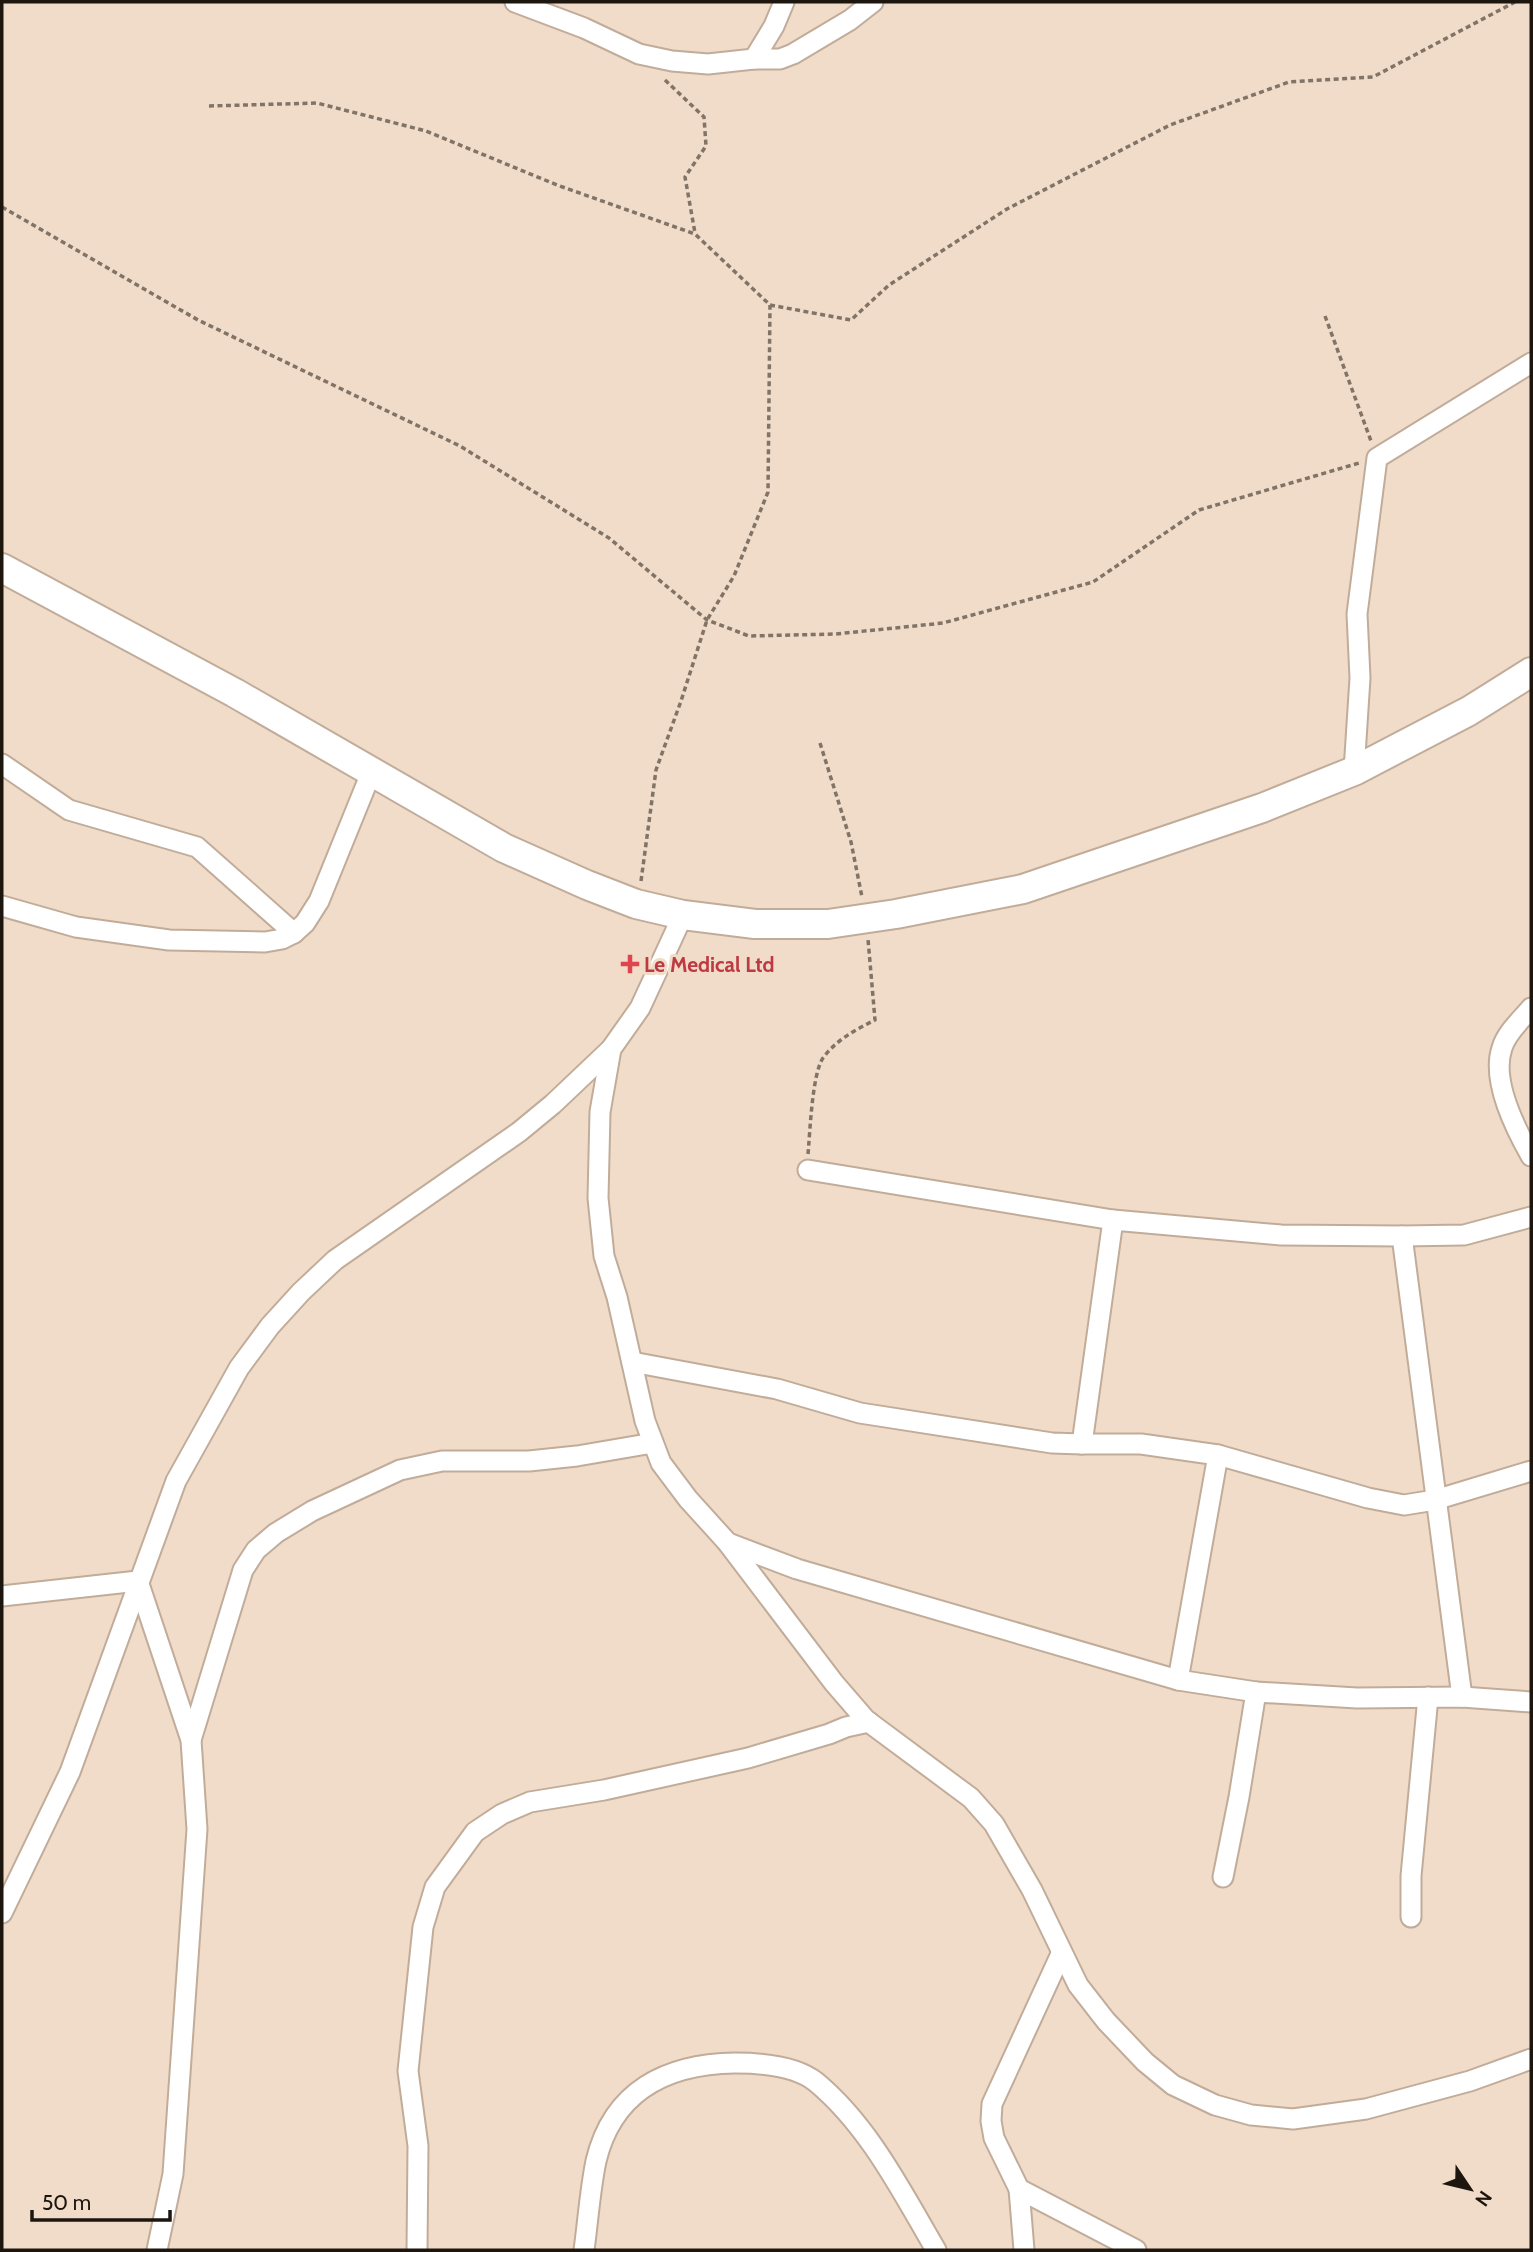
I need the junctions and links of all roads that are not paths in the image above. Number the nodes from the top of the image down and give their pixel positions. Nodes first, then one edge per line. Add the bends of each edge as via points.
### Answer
1 (515, 2) edge
2 (784, 2) edge
3 (873, 2) edge
4 (754, 59) junction
5 (1531, 363) edge
6 (2, 568) edge
7 (1531, 672) edge
8 (2, 764) edge
9 (1354, 771) junction
10 (371, 772) junction
11 (2, 906) edge
12 (683, 915) junction
13 (294, 933) junction
14 (1531, 1008) edge
15 (611, 1049) junction
16 (1531, 1156) edge
17 (808, 1170) road end
18 (1531, 1217) edge
19 (1113, 1220) junction
20 (1402, 1236) junction
21 (632, 1362) junction
22 (653, 1443) junction
23 (1082, 1444) junction
24 (1218, 1455) junction
25 (1531, 1471) edge
26 (1435, 1500) junction
27 (727, 1542) junction
28 (138, 1581) junction
29 (2, 1595) edge
30 (1178, 1680) junction
31 (1256, 1692) junction
32 (1428, 1697) junction
33 (1462, 1697) junction
34 (1531, 1702) edge
35 (869, 1722) junction
36 (191, 1740) junction
37 (1223, 1877) dead end
38 (2, 1913) edge
39 (1411, 1917) dead end
40 (1061, 1954) junction
41 (1531, 2059) edge
42 (1019, 2189) junction
43 (157, 2250) edge
44 (417, 2250) edge
45 (584, 2250) edge
46 (936, 2250) edge
47 (1024, 2250) edge
48 (1136, 2250) edge

1 - 4 street via 639,54 708,64
2 - 4 street
3 - 4 street via 793,54
5 - 9 street via 1377,458 1357,614 1360,678
6 - 10 main road
7 - 9 main road via 1469,711
8 - 13 street via 69,810 197,847
9 - 12 main road via 1262,808 1023,889 828,924 755,924
10 - 12 main road via 504,848 587,886
10 - 13 street via 319,901
11 - 13 street via 76,927 169,940 265,942
12 - 15 street via 640,1008
14 - 16 street via 1502,1046 1498,1072 1514,1127
15 - 21 street via 600,1112 598,1198 604,1256
15 - 28 street via 519,1132 335,1261 270,1326 239,1368 176,1481
17 - 19 street
18 - 20 street via 1464,1235
19 - 20 street via 1281,1235
19 - 23 street
20 - 26 street
21 - 22 street
21 - 23 street via 777,1389 860,1413
22 - 27 street via 674,1481
22 - 36 street via 577,1457 442,1461 400,1470 312,1510 276,1533 256,1550 243,1570
23 - 24 street via 1142,1444
24 - 26 street via 1368,1498 1404,1505
24 - 30 street
25 - 26 street
26 - 33 street
27 - 30 street via 797,1569
27 - 35 street
28 - 29 street
28 - 36 street
28 - 38 street via 70,1773
30 - 31 street
31 - 32 street
31 - 37 street
32 - 33 street
32 - 39 street
33 - 34 street
35 - 40 street via 971,1798 994,1824 1032,1890
35 - 44 street via 748,1758 530,1802 475,1832 435,1887 423,1927 408,2071 418,2146
36 - 43 street via 197,1829 183,2043 173,2174
40 - 41 street via 1078,1985 1145,2063 1173,2085 1251,2115 1293,2119 1366,2109
40 - 42 street via 992,2105 994,2138
42 - 47 street
42 - 48 street
45 - 46 street via 597,2160 611,2122 630,2096 663,2075 712,2063 771,2063 814,2080 847,2111

